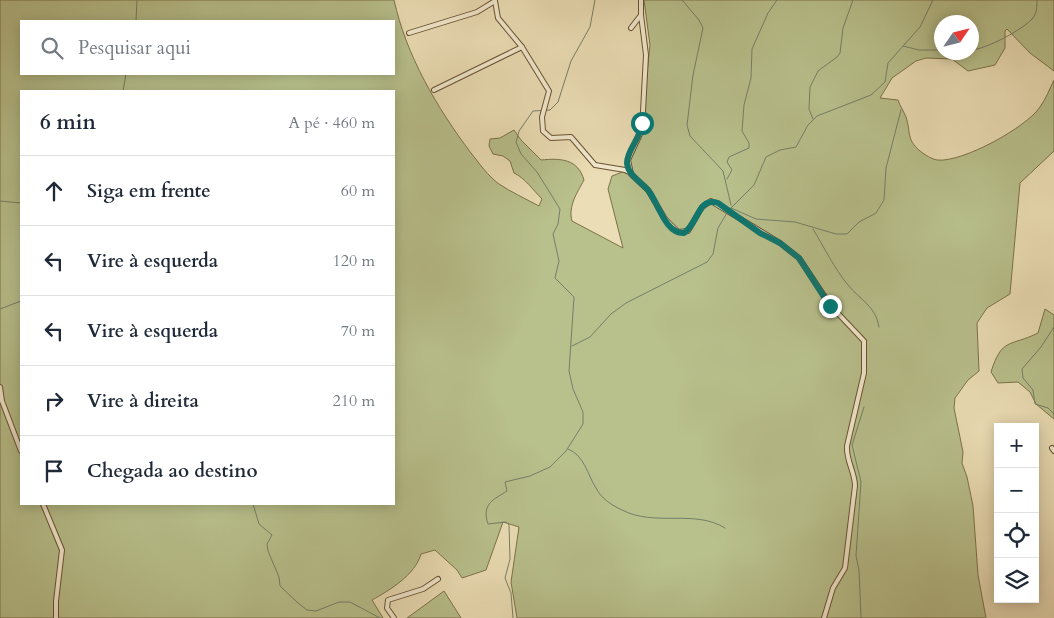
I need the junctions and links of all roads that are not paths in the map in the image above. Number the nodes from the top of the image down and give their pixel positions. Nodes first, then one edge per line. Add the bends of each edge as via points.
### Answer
1 (641, 0) edge
2 (496, 1) edge
3 (642, 15) junction
4 (631, 28) dead end
5 (409, 33) dead end
6 (522, 47) junction
7 (434, 90) dead end
8 (631, 174) junction
9 (0, 387) edge
10 (20, 448) edge
11 (43, 505) edge
12 (438, 579) dead end
13 (56, 618) edge
14 (394, 618) edge
15 (824, 618) edge

1 - 3 street
2 - 5 street via 477,12
2 - 6 street via 498,18
3 - 4 street
3 - 8 street via 646,76 642,130 628,160
6 - 7 street
6 - 8 street via 549,91 542,117 543,132 551,138 571,137 595,165
8 - 15 street via 648,190 665,219 678,232 688,231 702,207 711,201 780,243 806,266 830,306 864,341 864,378 846,455 855,486 845,568 833,588
9 - 10 street
11 - 13 street via 62,550
12 - 14 street via 423,589 388,600 387,608

